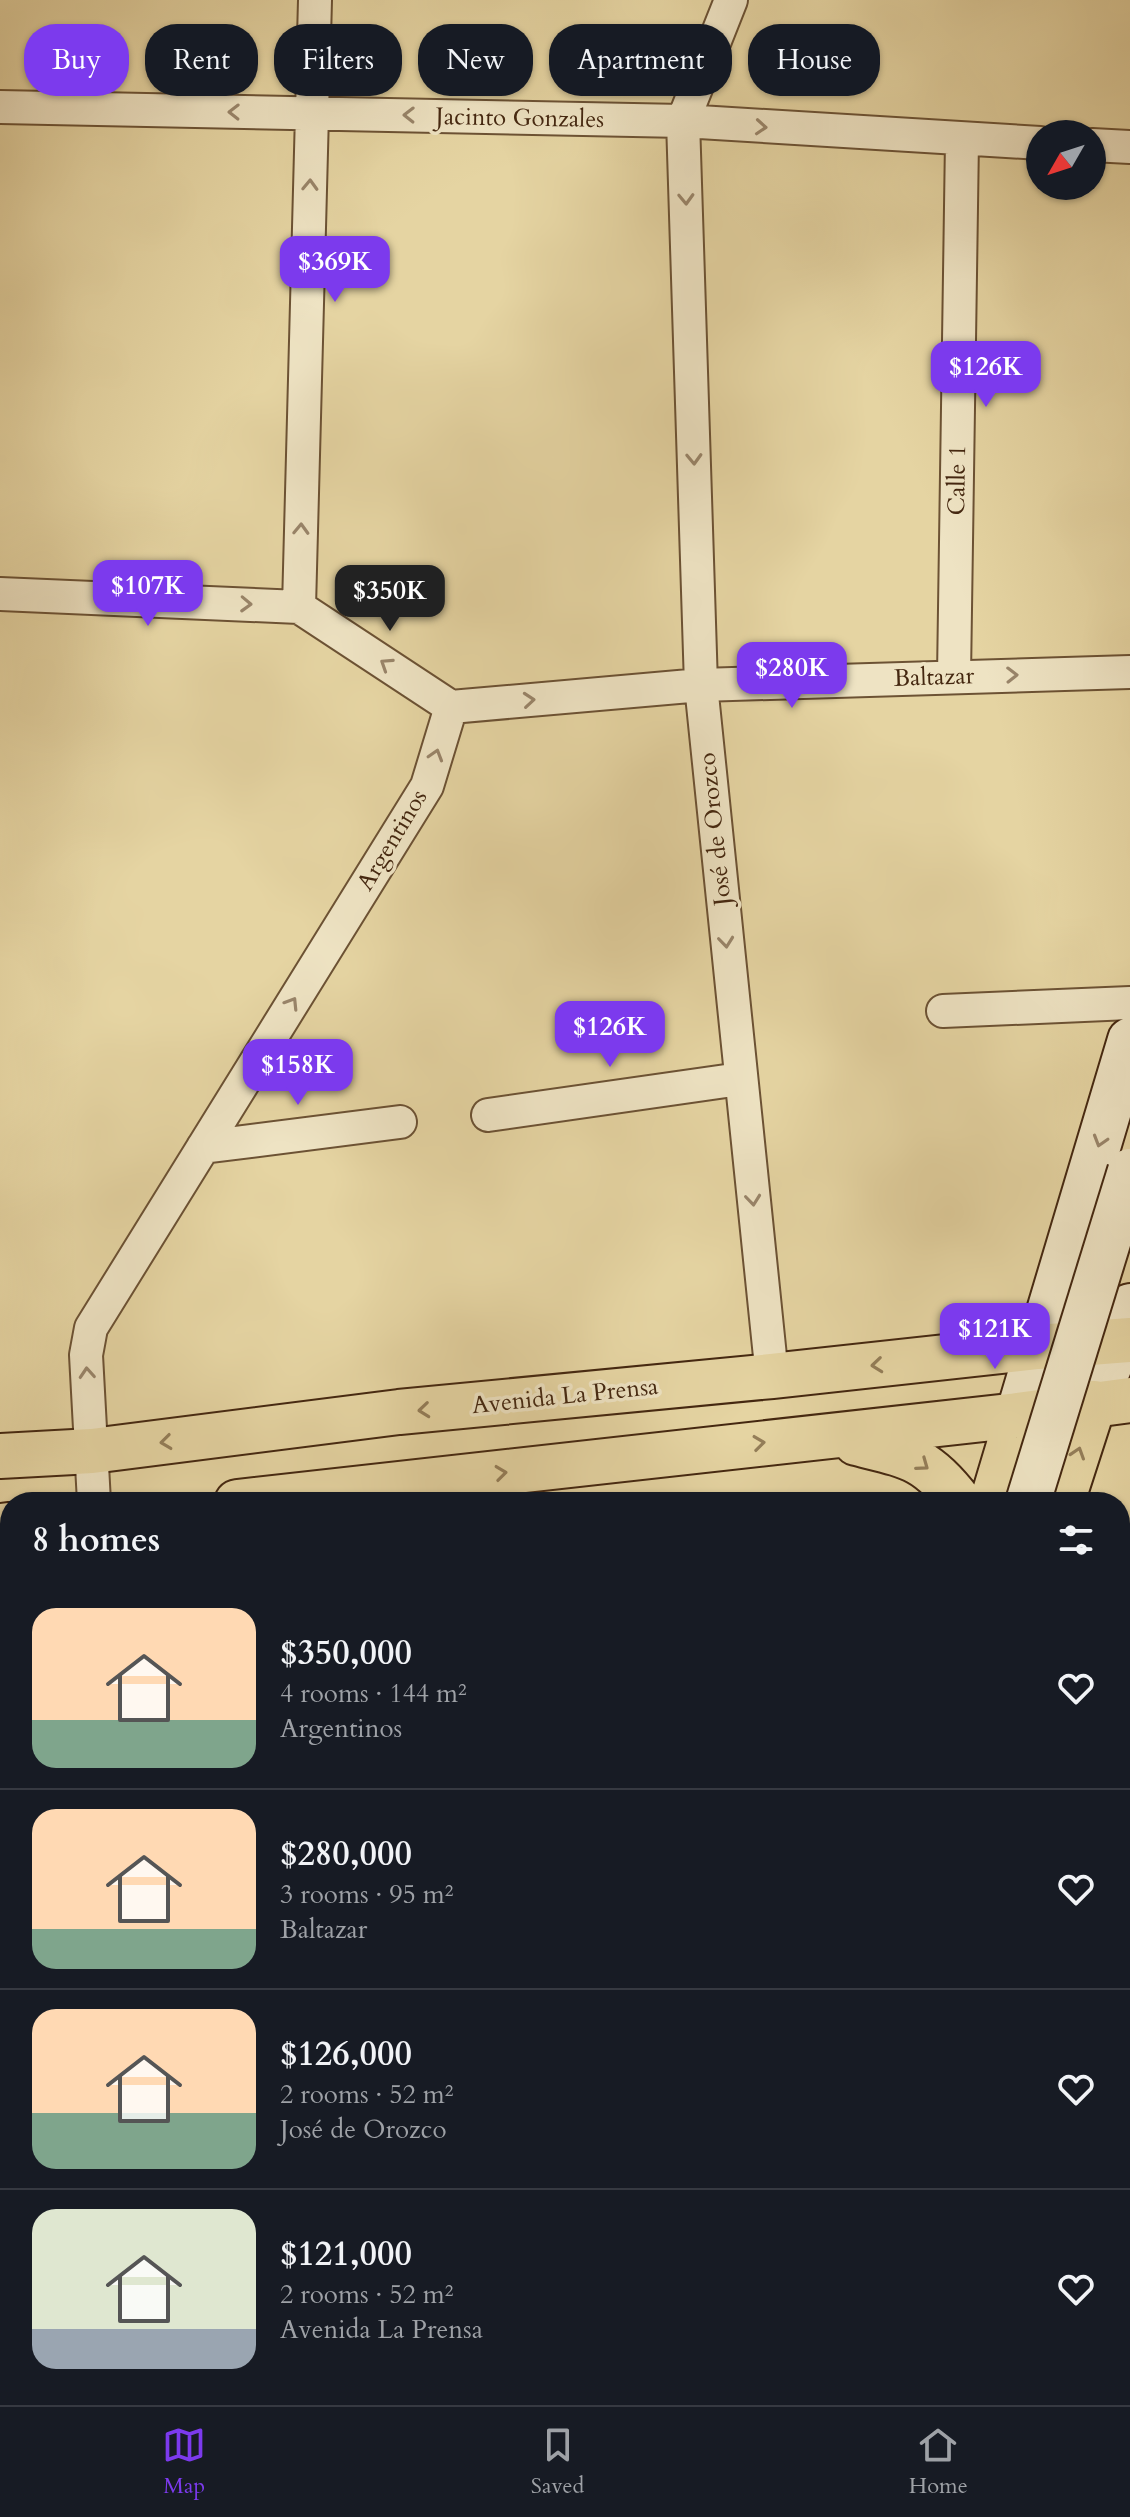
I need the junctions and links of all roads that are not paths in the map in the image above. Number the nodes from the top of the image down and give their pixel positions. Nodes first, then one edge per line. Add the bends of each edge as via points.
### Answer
1 (315, 0) edge
2 (731, 0) edge
3 (0, 107) edge
4 (312, 113) junction
5 (683, 121) junction
6 (962, 140) junction
7 (1026, 142) edge
8 (1106, 146) edge
9 (1130, 147) edge
10 (0, 594) edge
11 (299, 607) junction
12 (1130, 672) edge
13 (954, 676) junction
14 (701, 685) junction
15 (451, 707) junction
16 (1130, 1003) edge
17 (943, 1011) dead end
18 (1130, 1040) edge
19 (740, 1079) junction
20 (488, 1115) dead end
21 (400, 1122) dead end
22 (203, 1147) junction
23 (1130, 1171) edge
24 (1127, 1329) edge
25 (1038, 1347) junction
26 (772, 1376) junction
27 (1112, 1402) edge
28 (1018, 1415) junction
29 (823, 1435) junction
30 (92, 1451) junction
31 (0, 1456) edge
32 (94, 1492) edge
33 (424, 1492) edge
34 (953, 1492) edge
35 (995, 1492) edge
36 (1031, 1492) edge
37 (1067, 1492) edge

1 - 4 street
2 - 5 street, José de Orozco
4 -> 3 street, Jacinto Gonzales
5 -> 4 street, Jacinto Gonzales
11 -> 4 street
5 -> 6 street, Jacinto Gonzales
5 -> 14 street, José de Orozco
6 - 7 street, Jacinto Gonzales
6 - 13 street, Calle 1
8 - 9 street
10 -> 11 street
15 -> 11 street
13 -> 12 street, Baltazar
13 - 14 street, Baltazar
15 -> 14 street, Baltazar
14 -> 19 street, José de Orozco
22 -> 15 street, Argentinos via 427,786
16 - 17 street
18 -> 25 street
19 - 20 street
19 -> 26 street, José de Orozco
21 - 22 street
30 -> 22 street, Argentinos via 86,1355 91,1328
23 - 36 street, bridge
24 - 25 main road, Avenida La Prensa
24 - 27 street
25 -> 26 main road, Avenida La Prensa
25 - 28 street
26 -> 30 main road, Avenida La Prensa via 399,1412
27 - 28 main road
37 -> 27 main road
28 - 29 main road
28 - 35 main road
33 -> 29 main road
29 -> 34 main road via 911,1456
30 - 31 main road, Avenida La Prensa
30 - 32 street, Argentinos

